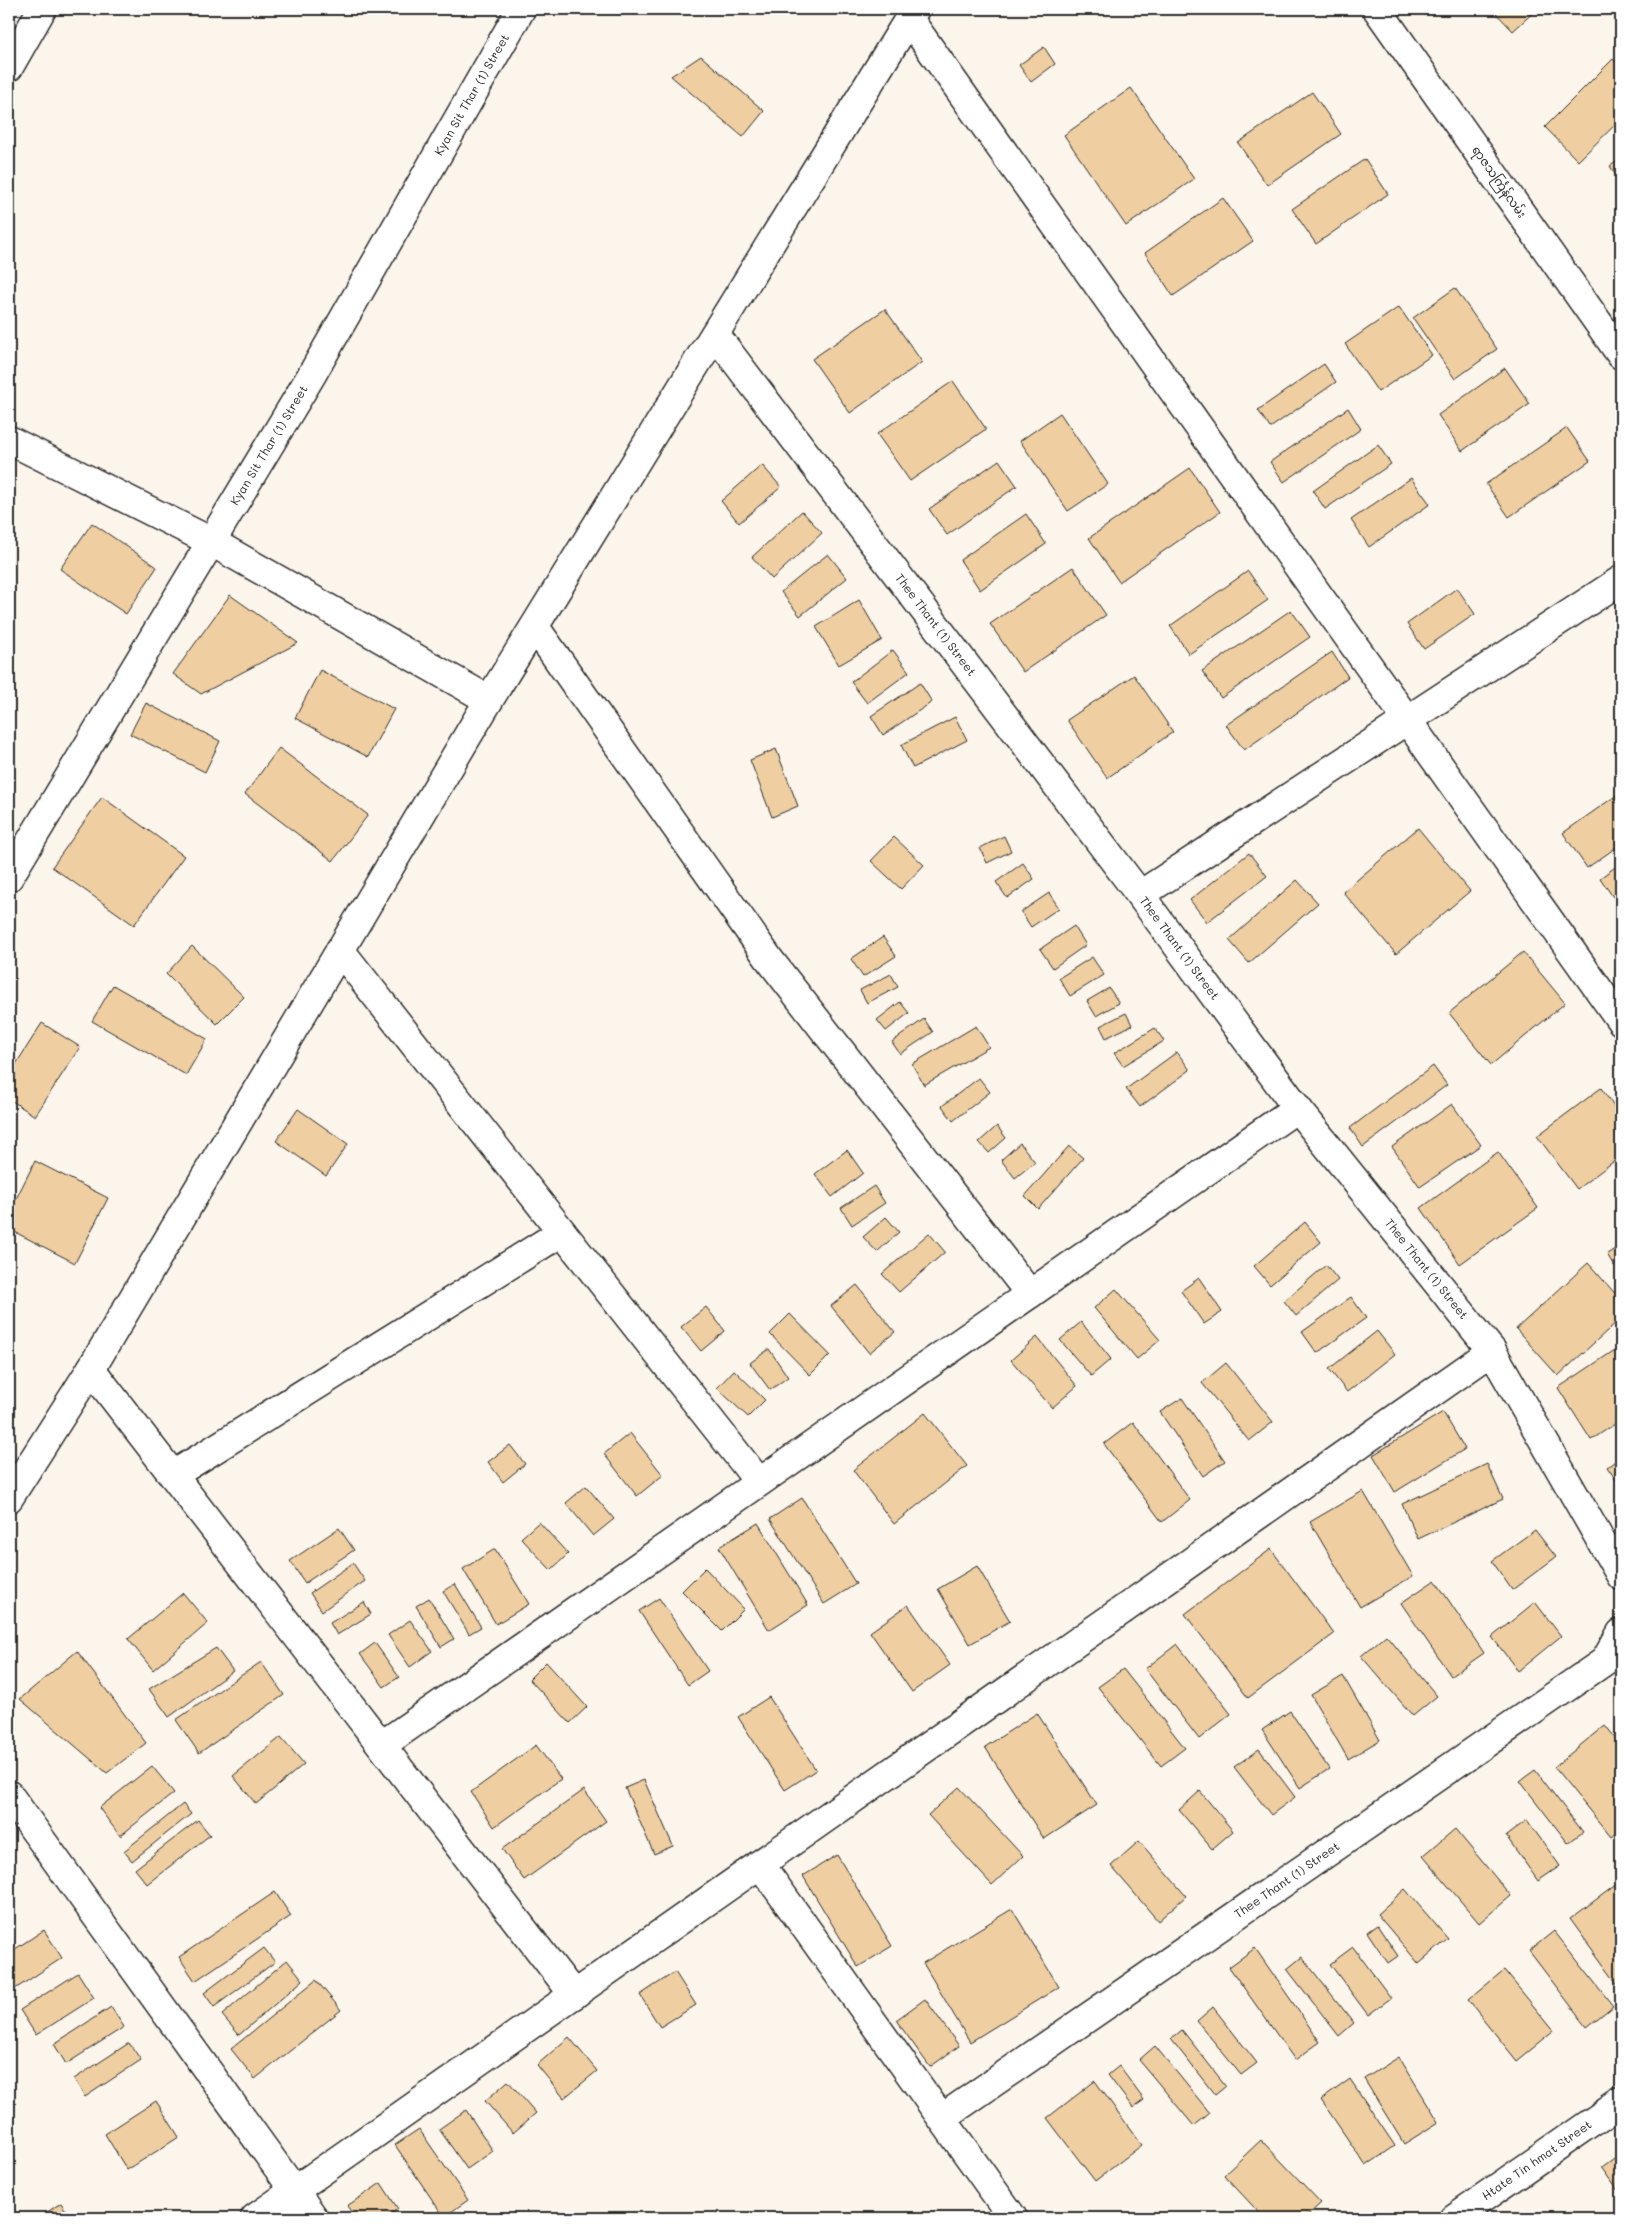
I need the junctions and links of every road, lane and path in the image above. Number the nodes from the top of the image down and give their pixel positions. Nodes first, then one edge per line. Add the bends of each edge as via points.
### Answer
1 (42, 9) edge
2 (522, 9) edge
3 (1377, 9) edge
4 (912, 14) edge
5 (9, 67) edge
6 (715, 334) junction
7 (1621, 355) edge
8 (9, 440) edge
9 (210, 541) junction
10 (1621, 580) edge
11 (535, 627) junction
12 (490, 700) junction
13 (1407, 721) junction
14 (9, 876) edge
15 (1140, 895) junction
16 (340, 950) junction
17 (1621, 1021) edge
18 (1297, 1108) junction
19 (562, 1232) junction
20 (1030, 1294) junction
21 (1492, 1351) junction
22 (91, 1369) junction
23 (173, 1476) junction
24 (759, 1482) junction
25 (9, 1498) edge
26 (1621, 1576) edge
27 (1621, 1633) edge
28 (382, 1745) junction
29 (9, 1795) edge
30 (760, 1864) junction
31 (574, 1995) junction
32 (1621, 2102) edge
33 (942, 2118) junction
34 (294, 2191) junction
35 (1482, 2210) edge
36 (255, 2218) edge
37 (314, 2218) edge
38 (1013, 2218) edge
39 (1454, 2218) edge

1 - 5 street
2 - 9 street, Kyan Sit Thar (1) Street via 311,376
3 - 7 street, ရာဇသင်္ကြန်လမ်း
4 - 6 street
4 - 13 street
6 - 11 street
6 - 15 street, Thee Thant (1) Street
8 - 9 street
9 - 12 street
9 - 14 street, Kyan Sit Thar (1) Street
10 - 13 street
11 - 12 street
11 - 20 street via 769,960
12 - 16 street
13 - 15 street
13 - 17 street
15 - 18 street, Thee Thant (1) Street
16 - 19 street
16 - 22 street
18 - 20 street
18 - 21 street, Thee Thant (1) Street
19 - 23 street
19 - 24 street
20 - 24 street
21 - 26 street, Thee Thant (1) Street
21 - 30 street
22 - 23 street
22 - 25 street
23 - 28 street
24 - 28 street
27 - 33 street, Thee Thant (1) Street via 1605,1661
28 - 31 street
29 - 34 street
30 - 31 street
30 - 33 street
31 - 34 street
32 - 35 street, Htate Tin hmat Street
33 - 38 street
34 - 36 street
34 - 37 street
35 - 39 street, Htate Tin hmat Street

